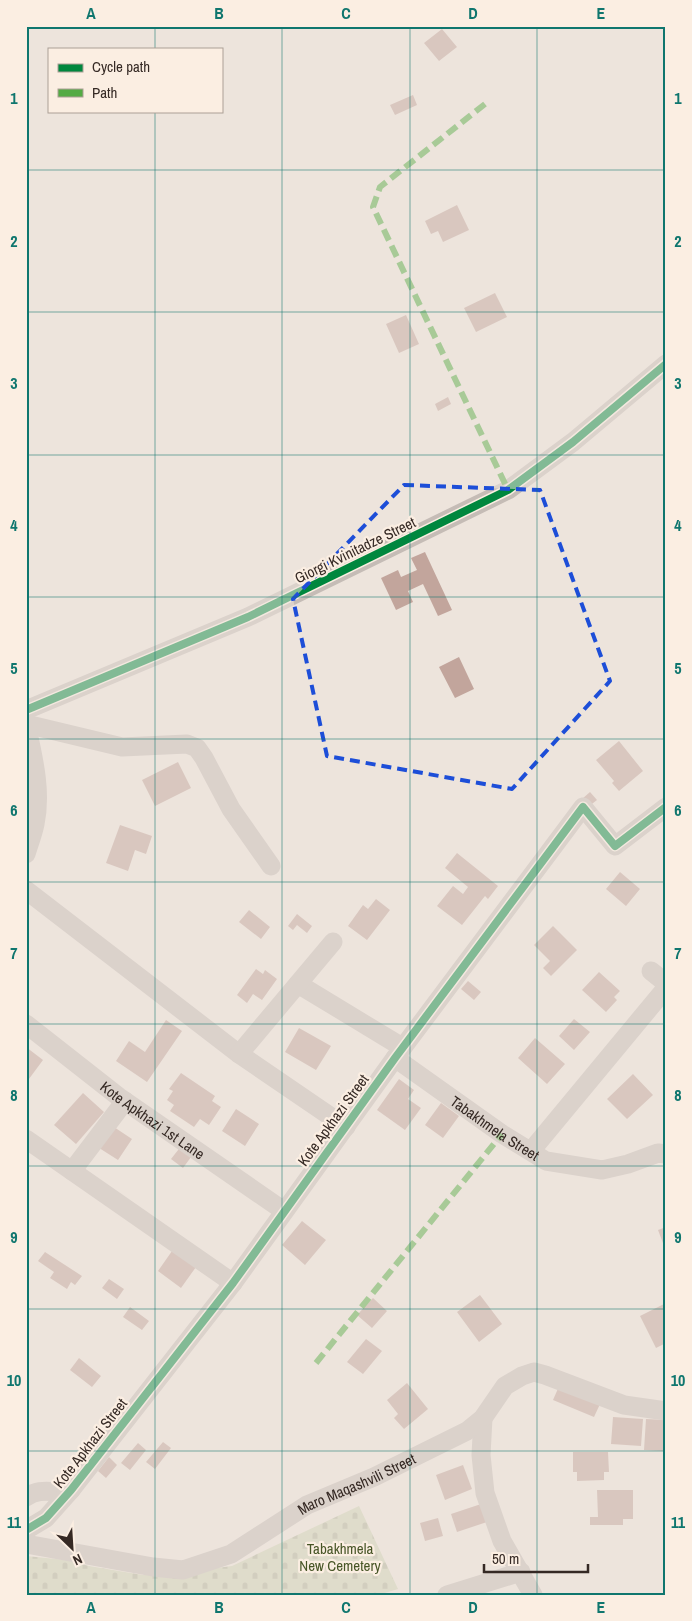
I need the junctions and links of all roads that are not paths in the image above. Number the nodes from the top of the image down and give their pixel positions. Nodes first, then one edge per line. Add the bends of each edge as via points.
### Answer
1 (666, 364) edge
2 (26, 710) edge
3 (26, 724) edge
4 (666, 807) edge
5 (26, 854) edge
6 (271, 866) dead end
7 (26, 890) edge
8 (334, 942) dead end
9 (651, 970) dead end
10 (666, 983) edge
11 (298, 984) junction
12 (666, 988) edge
13 (26, 1024) edge
14 (398, 1052) junction
15 (239, 1054) junction
16 (125, 1101) junction
17 (346, 1127) junction
18 (26, 1140) edge
19 (530, 1151) junction
20 (666, 1154) edge
21 (72, 1172) junction
22 (284, 1211) junction
23 (233, 1283) junction
24 (666, 1411) edge
25 (483, 1418) junction
26 (70, 1490) junction
27 (26, 1497) edge
28 (26, 1530) edge
29 (26, 1544) edge
30 (521, 1572) junction
31 (447, 1595) edge
32 (533, 1595) edge

1 - 2 street, Giorgi Kvinitadze Street via 573,442 508,490 248,617
3 - 5 street via 36,770 36,802 35,823
3 - 6 street via 122,747 187,744 197,748 231,808
4 - 14 street, Kote Apkhazi Street via 616,846 583,807
7 - 15 street
8 - 11 street
9 - 10 street
11 - 14 street, Tabakhmela Street
11 - 15 street
12 - 19 street
13 - 16 street, Kote Apkhazi 1st Lane
14 - 17 street, Kote Apkhazi Street
14 - 19 street, Tabakhmela Street via 502,1134
15 - 17 street
16 - 21 street
16 - 22 street, Kote Apkhazi 1st Lane
17 - 22 street, Kote Apkhazi Street
18 - 21 street
19 - 20 street, Tabakhmela Street via 546,1161 602,1170
21 - 23 street
22 - 23 street, Kote Apkhazi Street
23 - 26 street, Kote Apkhazi Street
24 - 25 street, Maro Maqashvili Street via 624,1406 534,1372 505,1386
25 - 29 street, Maro Maqashvili Street via 460,1434 383,1473 307,1505 231,1554 184,1570
25 - 30 street via 481,1455 485,1493 502,1541
26 - 27 street via 34,1492
26 - 28 street, Kote Apkhazi Street via 46,1518
30 - 31 street
30 - 32 street

